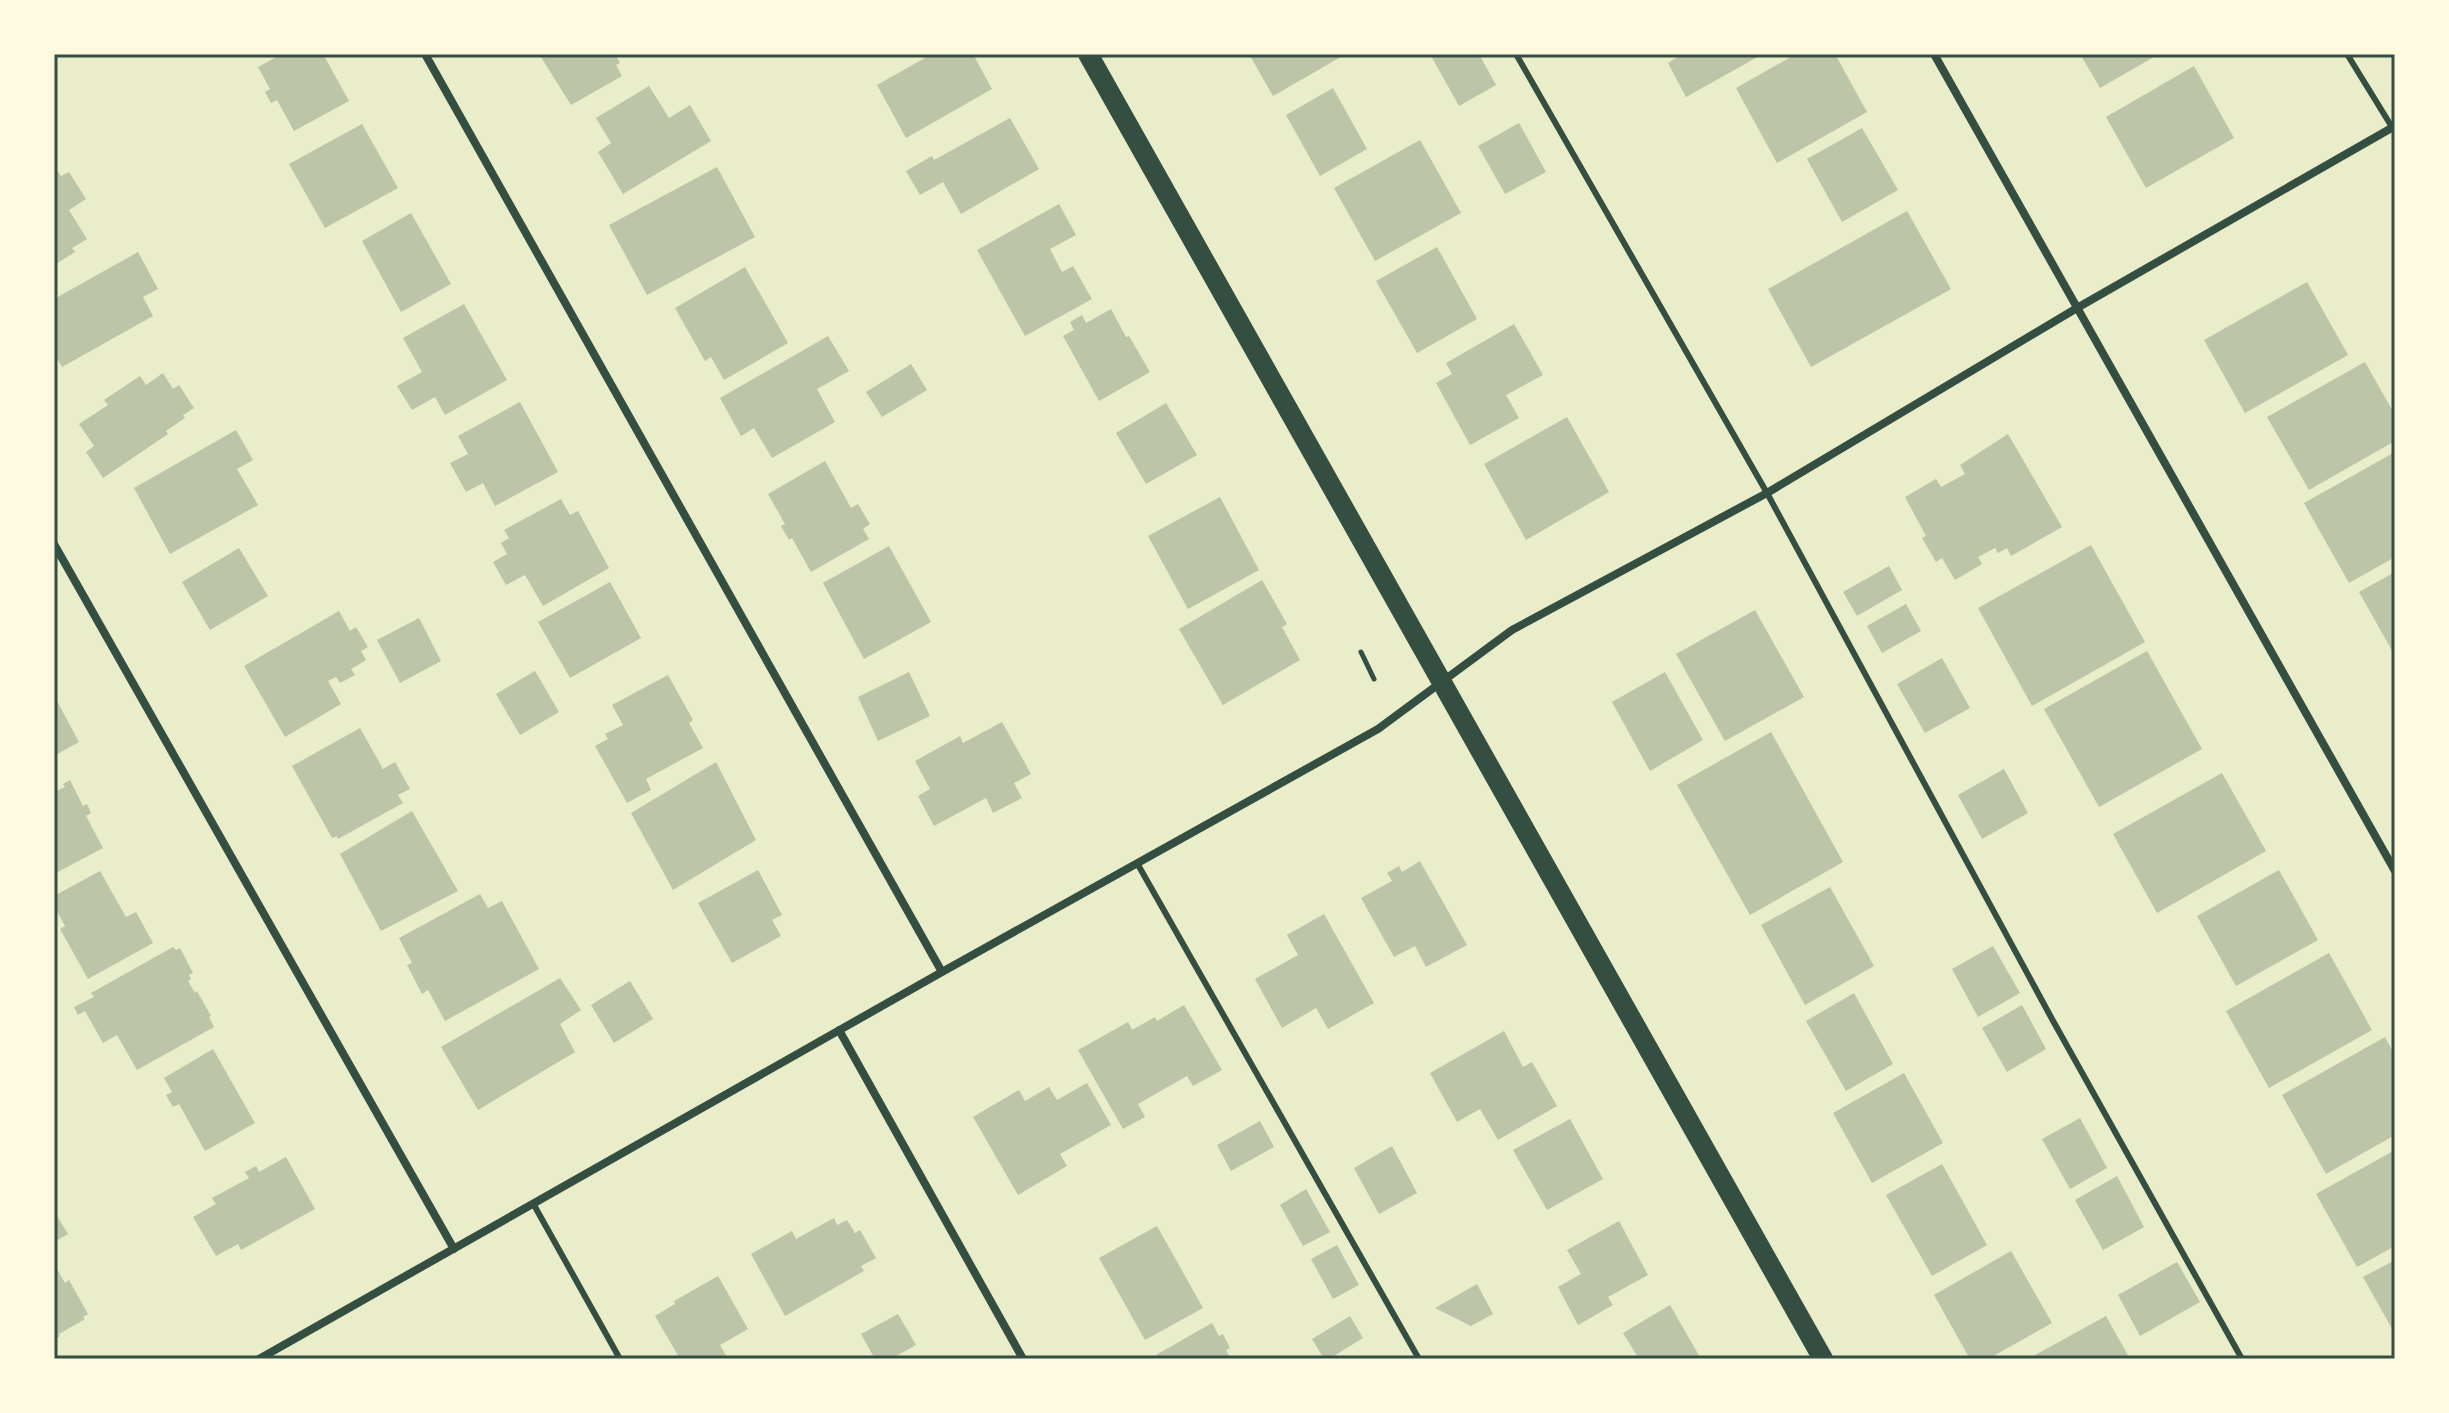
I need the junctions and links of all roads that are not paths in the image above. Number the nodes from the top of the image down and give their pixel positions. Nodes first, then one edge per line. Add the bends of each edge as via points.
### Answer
1 (425, 54) edge
2 (1088, 54) edge
3 (1516, 54) edge
4 (1934, 54) edge
5 (2347, 54) edge
6 (2394, 129) edge
7 (2077, 308) junction
8 (1767, 493) junction
9 (54, 544) edge
10 (1442, 682) junction
11 (1137, 863) junction
12 (2395, 871) edge
13 (942, 972) junction
14 (839, 1030) junction
15 (534, 1205) junction
16 (454, 1249) junction
17 (259, 1359) edge
18 (620, 1359) edge
19 (1023, 1359) edge
20 (1419, 1359) edge
21 (1823, 1359) edge
22 (2242, 1359) edge

1 - 13 street
2 - 10 main road
3 - 8 lane
4 - 7 street
5 - 6 lane
6 - 7 street
7 - 8 street
7 - 12 street
8 - 10 street via 1512,630
8 - 22 lane
9 - 16 street
10 - 11 street via 1378,729
10 - 21 main road
11 - 13 street
11 - 20 lane
13 - 14 street
14 - 15 street
14 - 19 street
15 - 16 street
15 - 18 lane
16 - 17 street

